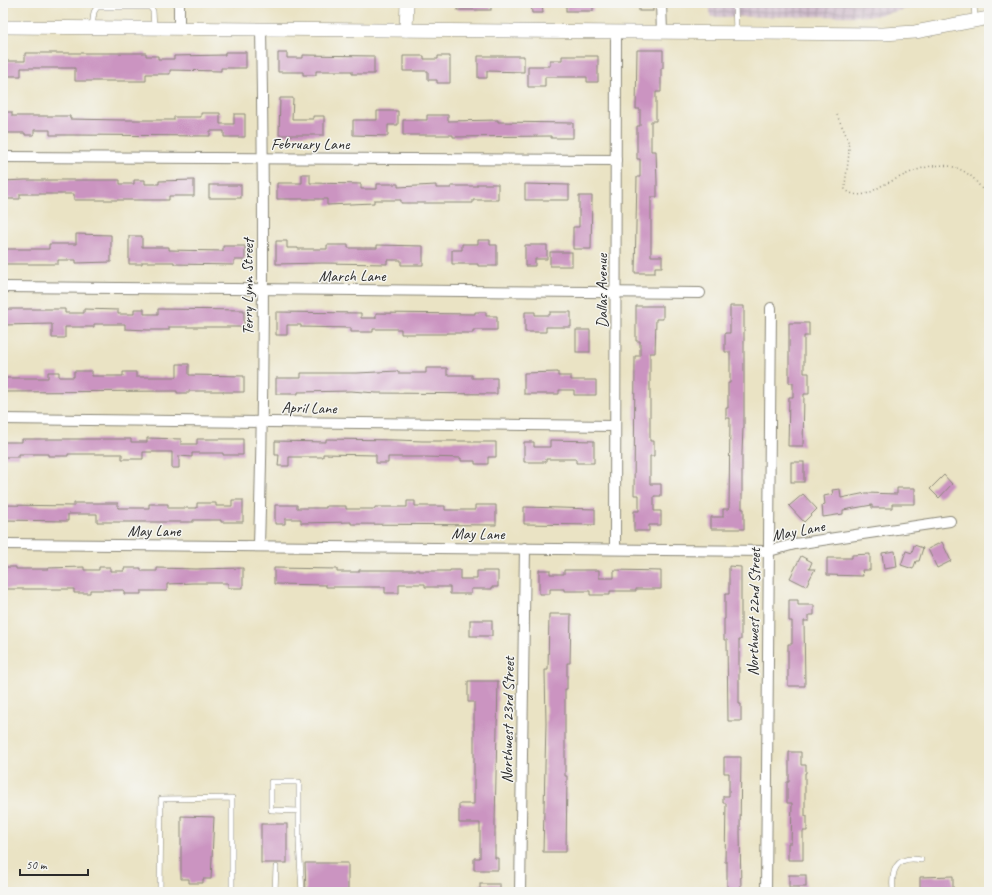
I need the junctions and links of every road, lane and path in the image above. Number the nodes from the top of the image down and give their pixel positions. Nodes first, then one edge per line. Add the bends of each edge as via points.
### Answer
1 (407, 3) edge
2 (661, 3) edge
3 (735, 3) edge
4 (974, 3) edge
5 (179, 5) edge
6 (989, 18) edge
7 (975, 21) junction
8 (3, 27) edge
9 (92, 28) junction
10 (154, 28) junction
11 (179, 28) junction
12 (261, 29) junction
13 (406, 30) junction
14 (616, 32) junction
15 (662, 33) junction
16 (736, 34) junction
17 (836, 115) dead end
18 (3, 157) edge
19 (262, 158) junction
20 (616, 160) junction
21 (989, 199) edge
22 (3, 287) edge
23 (262, 290) junction
24 (616, 293) junction
25 (700, 293) dead end
26 (771, 308) dead end
27 (3, 419) edge
28 (262, 422) junction
29 (615, 426) junction
30 (950, 521) dead end
31 (3, 544) edge
32 (259, 546) junction
33 (525, 548) junction
34 (615, 549) junction
35 (769, 551) junction
36 (298, 811) junction
37 (921, 860) dead end
38 (276, 867) dead end
39 (160, 892) edge
40 (232, 892) edge
41 (275, 892) edge
42 (302, 892) edge
43 (520, 892) edge
44 (766, 892) edge
45 (893, 892) edge

1 - 13 street
2 - 15 street
3 - 16 lane
4 - 7 lane
5 - 11 street
6 - 7 street
7 - 16 street via 915,32 883,34
8 - 9 street
9 - 10 street
9 - 10 lane via 97,7 150,7 153,10
10 - 11 street
11 - 12 street
12 - 13 street
12 - 19 street, Terry Lynn Street
13 - 14 street
14 - 15 street
14 - 20 street, Dallas Avenue
15 - 16 street
17 - 21 path via 848,140 845,189 850,194 864,195 920,168 941,165 966,173
18 - 19 street, February Lane
19 - 20 street, February Lane
19 - 23 street, Terry Lynn Street
20 - 24 street, Dallas Avenue
22 - 23 street, March Lane
23 - 24 street, March Lane
23 - 28 street, Terry Lynn Street
24 - 25 street, March Lane
24 - 29 street, Dallas Avenue
26 - 35 street, Northwest 22nd Street
27 - 28 street, April Lane
28 - 29 street, April Lane
28 - 32 street, Terry Lynn Street
29 - 34 street, Dallas Avenue
30 - 35 street, May Lane via 795,544
31 - 32 street, May Lane
32 - 33 street, May Lane
33 - 34 street, May Lane
33 - 43 street, Northwest 23rd Street
34 - 35 street, May Lane
35 - 44 street, Northwest 22nd Street
36 - 36 lane via 298,782 271,782 271,810
36 - 42 lane
37 - 45 lane via 912,858 901,861 894,868
38 - 41 lane
39 - 40 lane via 161,799 232,798

